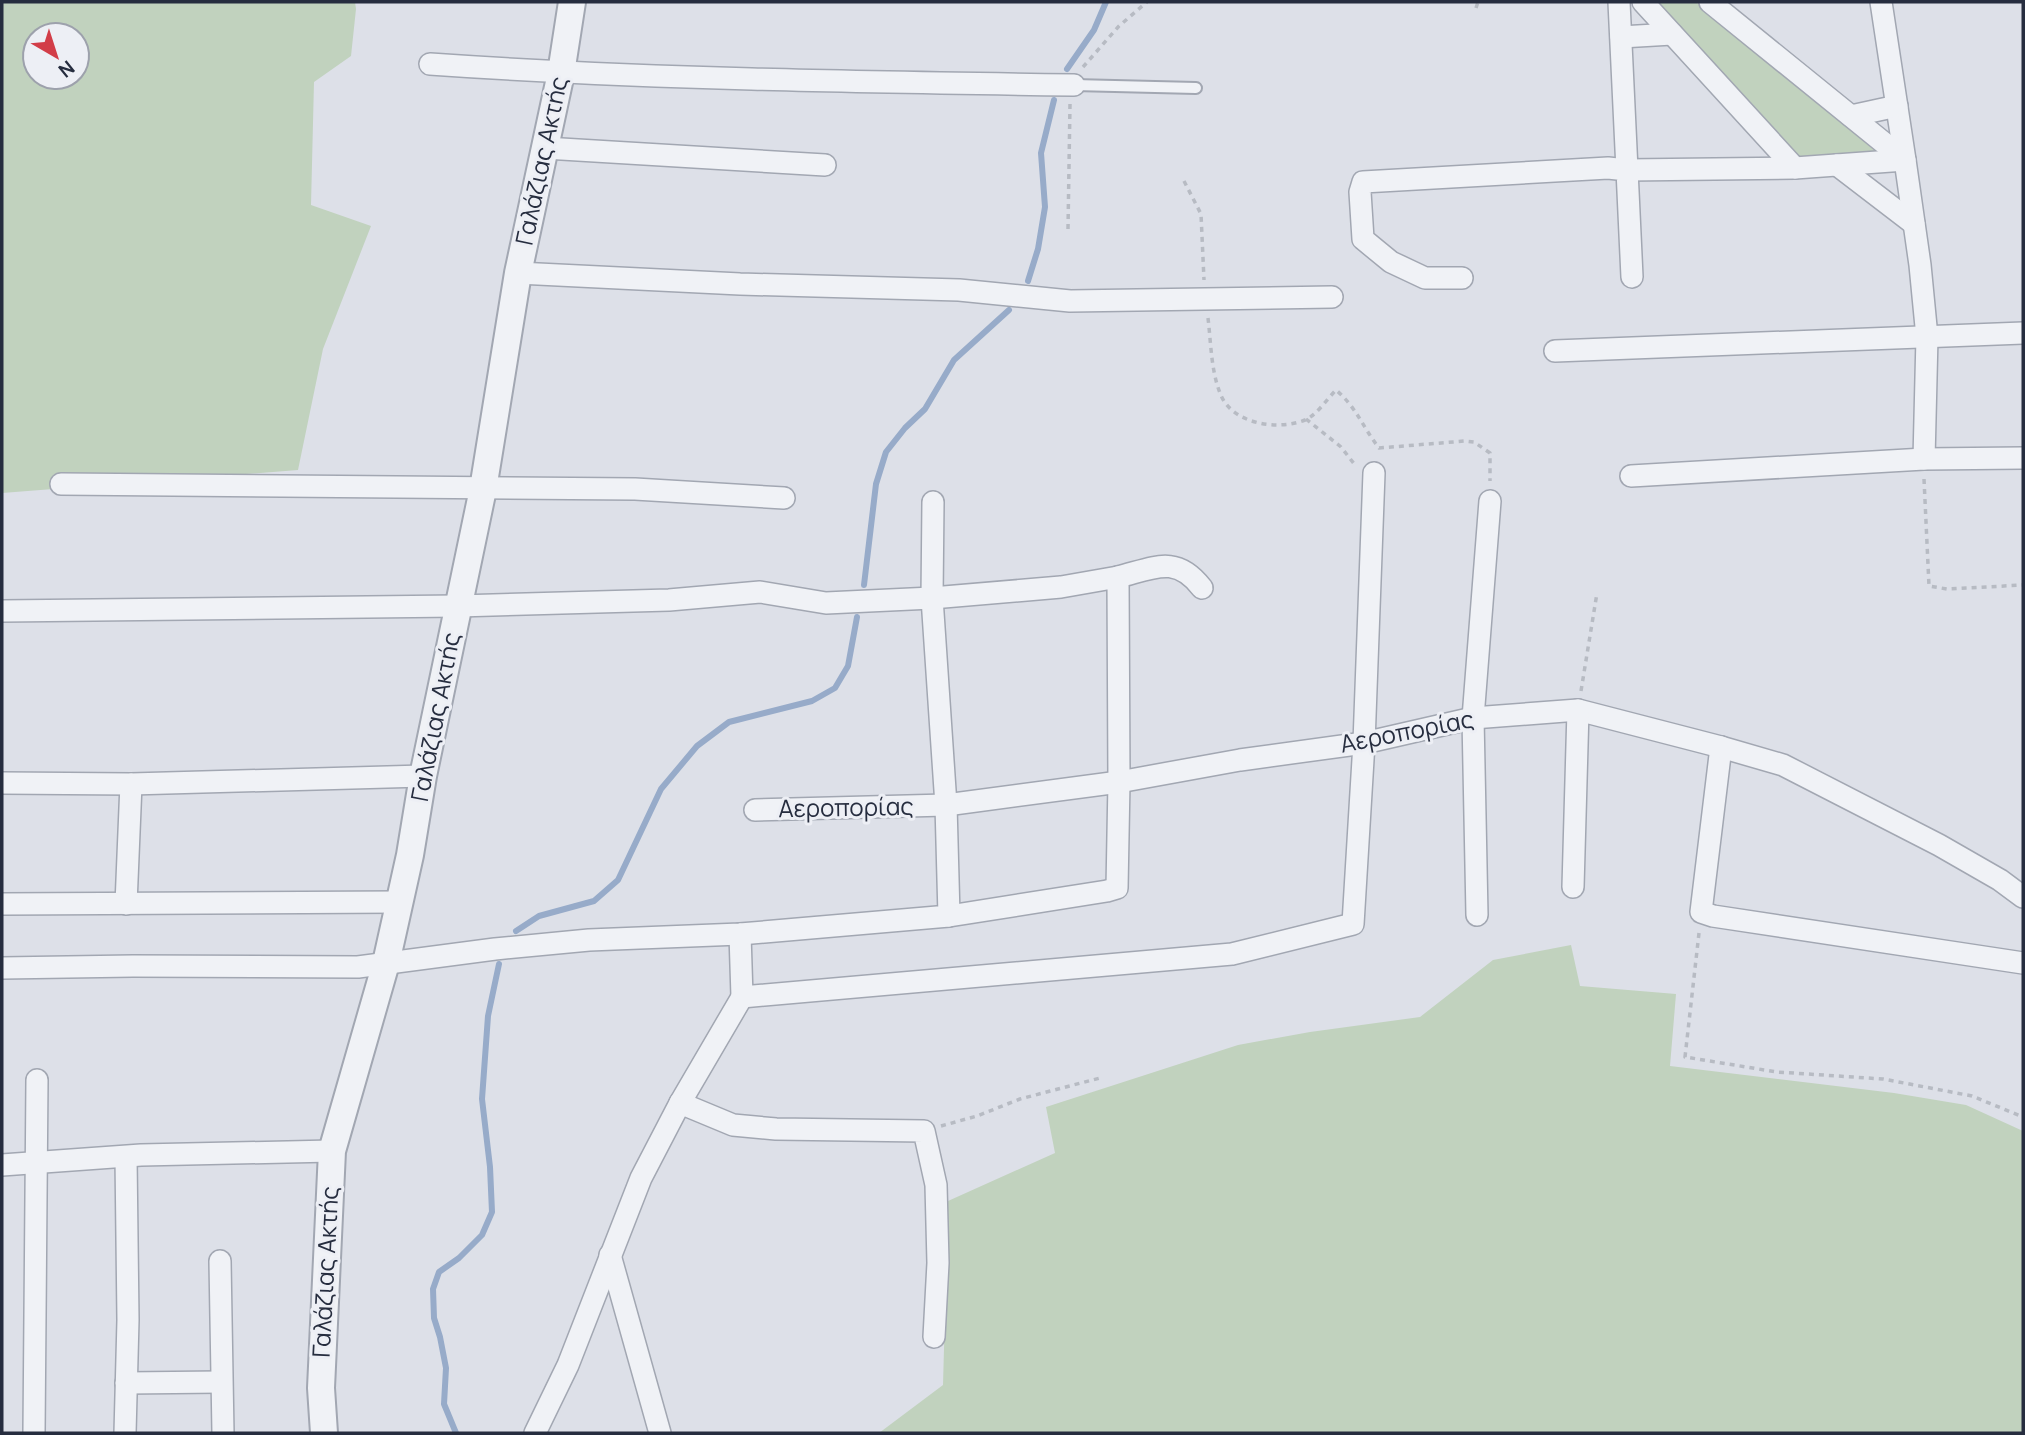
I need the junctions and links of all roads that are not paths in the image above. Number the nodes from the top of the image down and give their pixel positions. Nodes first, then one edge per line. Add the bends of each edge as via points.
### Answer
1 (572, 2) edge
2 (1619, 2) edge
3 (1643, 2) edge
4 (1710, 2) edge
5 (1881, 2) edge
6 (1672, 33) junction
7 (1621, 37) junction
8 (430, 64) dead end
9 (562, 73) junction
10 (1074, 85) joint
11 (1196, 88) dead end
12 (1897, 106) junction
13 (1851, 116) junction
14 (545, 148) junction
15 (1905, 160) junction
16 (825, 165) dead end
17 (1837, 165) junction
18 (1795, 168) junction
19 (1627, 170) junction
20 (1914, 224) junction
21 (518, 274) junction
22 (1632, 277) dead end
23 (1462, 278) dead end
24 (1332, 297) dead end
25 (2023, 332) edge
26 (1927, 337) junction
27 (1555, 351) dead end
28 (2023, 458) edge
29 (1924, 459) junction
30 (1374, 472) dead end
31 (1630, 477) dead end
32 (61, 484) dead end
33 (483, 489) junction
34 (784, 498) dead end
35 (1490, 501) road end
36 (933, 502) dead end
37 (1118, 578) junction
38 (1202, 588) dead end
39 (932, 597) junction
40 (458, 606) junction
41 (2, 611) edge
42 (1578, 710) junction
43 (1473, 718) junction
44 (1364, 743) junction
45 (1721, 747) junction
46 (424, 776) junction
47 (1119, 782) junction
48 (2, 783) edge
49 (131, 784) junction
50 (946, 805) junction
51 (755, 810) dead end
52 (1573, 887) dead end
53 (2023, 897) edge
54 (400, 902) junction
55 (2, 904) edge
56 (126, 904) junction
57 (1477, 915) dead end
58 (949, 916) junction
59 (740, 934) junction
60 (386, 963) junction
61 (2023, 964) edge
62 (2, 968) edge
63 (742, 997) junction
64 (37, 1080) dead end
65 (680, 1103) junction
66 (332, 1151) junction
67 (126, 1157) junction
68 (35, 1163) junction
69 (2, 1166) edge
70 (610, 1255) junction
71 (220, 1261) dead end
72 (934, 1337) dead end
73 (221, 1382) junction
74 (126, 1383) junction
75 (34, 1433) edge
76 (125, 1433) edge
77 (223, 1433) edge
78 (324, 1433) edge
79 (535, 1433) edge
80 (660, 1433) edge

1 - 9 street, Γαλάζιας Ακτής
2 - 7 street
3 - 6 street
4 - 13 street
5 - 12 street
6 - 7 street
6 - 18 street
7 - 19 street
8 - 9 street
9 - 10 street
9 - 14 street, Γαλάζιας Ακτής
10 - 11 lane
12 - 13 street
12 - 15 street
13 - 15 street
14 - 16 street
14 - 21 street, Γαλάζιας Ακτής
15 - 17 street
15 - 20 street
17 - 18 street
17 - 20 street
18 - 19 street
19 - 22 street
19 - 23 street via 1363,182 1363,239 1391,262 1425,278
20 - 26 street
21 - 24 street via 959,290 1070,301
21 - 33 street, Γαλάζιας Ακτής
25 - 26 street
26 - 27 street
26 - 29 street
28 - 29 street
29 - 31 street
30 - 44 street
32 - 33 street
33 - 34 street via 635,489
33 - 40 street, Γαλάζιας Ακτής
35 - 43 street
36 - 39 street
37 - 38 street via 1167,565 1191,573
37 - 39 street
37 - 47 street
39 - 40 street via 827,603 760,592 669,600
39 - 50 street
40 - 41 street
40 - 46 street, Γαλάζιας Ακτής
42 - 43 street, Αεροπορίας
42 - 45 street, Αεροπορίας
42 - 52 street
43 - 44 street, Αεροπορίας
43 - 57 street
44 - 47 street, Αεροπορίας
44 - 63 street via 1353,924 1232,954
45 - 53 street, Αεροπορίας via 1783,765 1860,803
45 - 61 street via 1701,912
46 - 49 street
46 - 54 street, Γαλάζιας Ακτής
47 - 50 street, Αεροπορίας
47 - 58 street via 1117,888
48 - 49 street
49 - 56 street
50 - 51 street, Αεροπορίας
50 - 58 street
54 - 56 street
54 - 60 street, Γαλάζιας Ακτής
55 - 56 street
58 - 59 street
59 - 60 street via 589,940
59 - 63 street
60 - 62 street via 358,967
60 - 66 street, Γαλάζιας Ακτής
63 - 65 street
64 - 68 street
65 - 70 street via 641,1178
65 - 72 street via 733,1125 924,1131 936,1185
66 - 67 street
66 - 78 street, Γαλάζιας Ακτής via 321,1388
67 - 68 street
67 - 74 street
68 - 69 street
68 - 75 street
70 - 79 street via 568,1365
70 - 80 street
71 - 73 street
73 - 74 street
73 - 77 street
74 - 76 street

